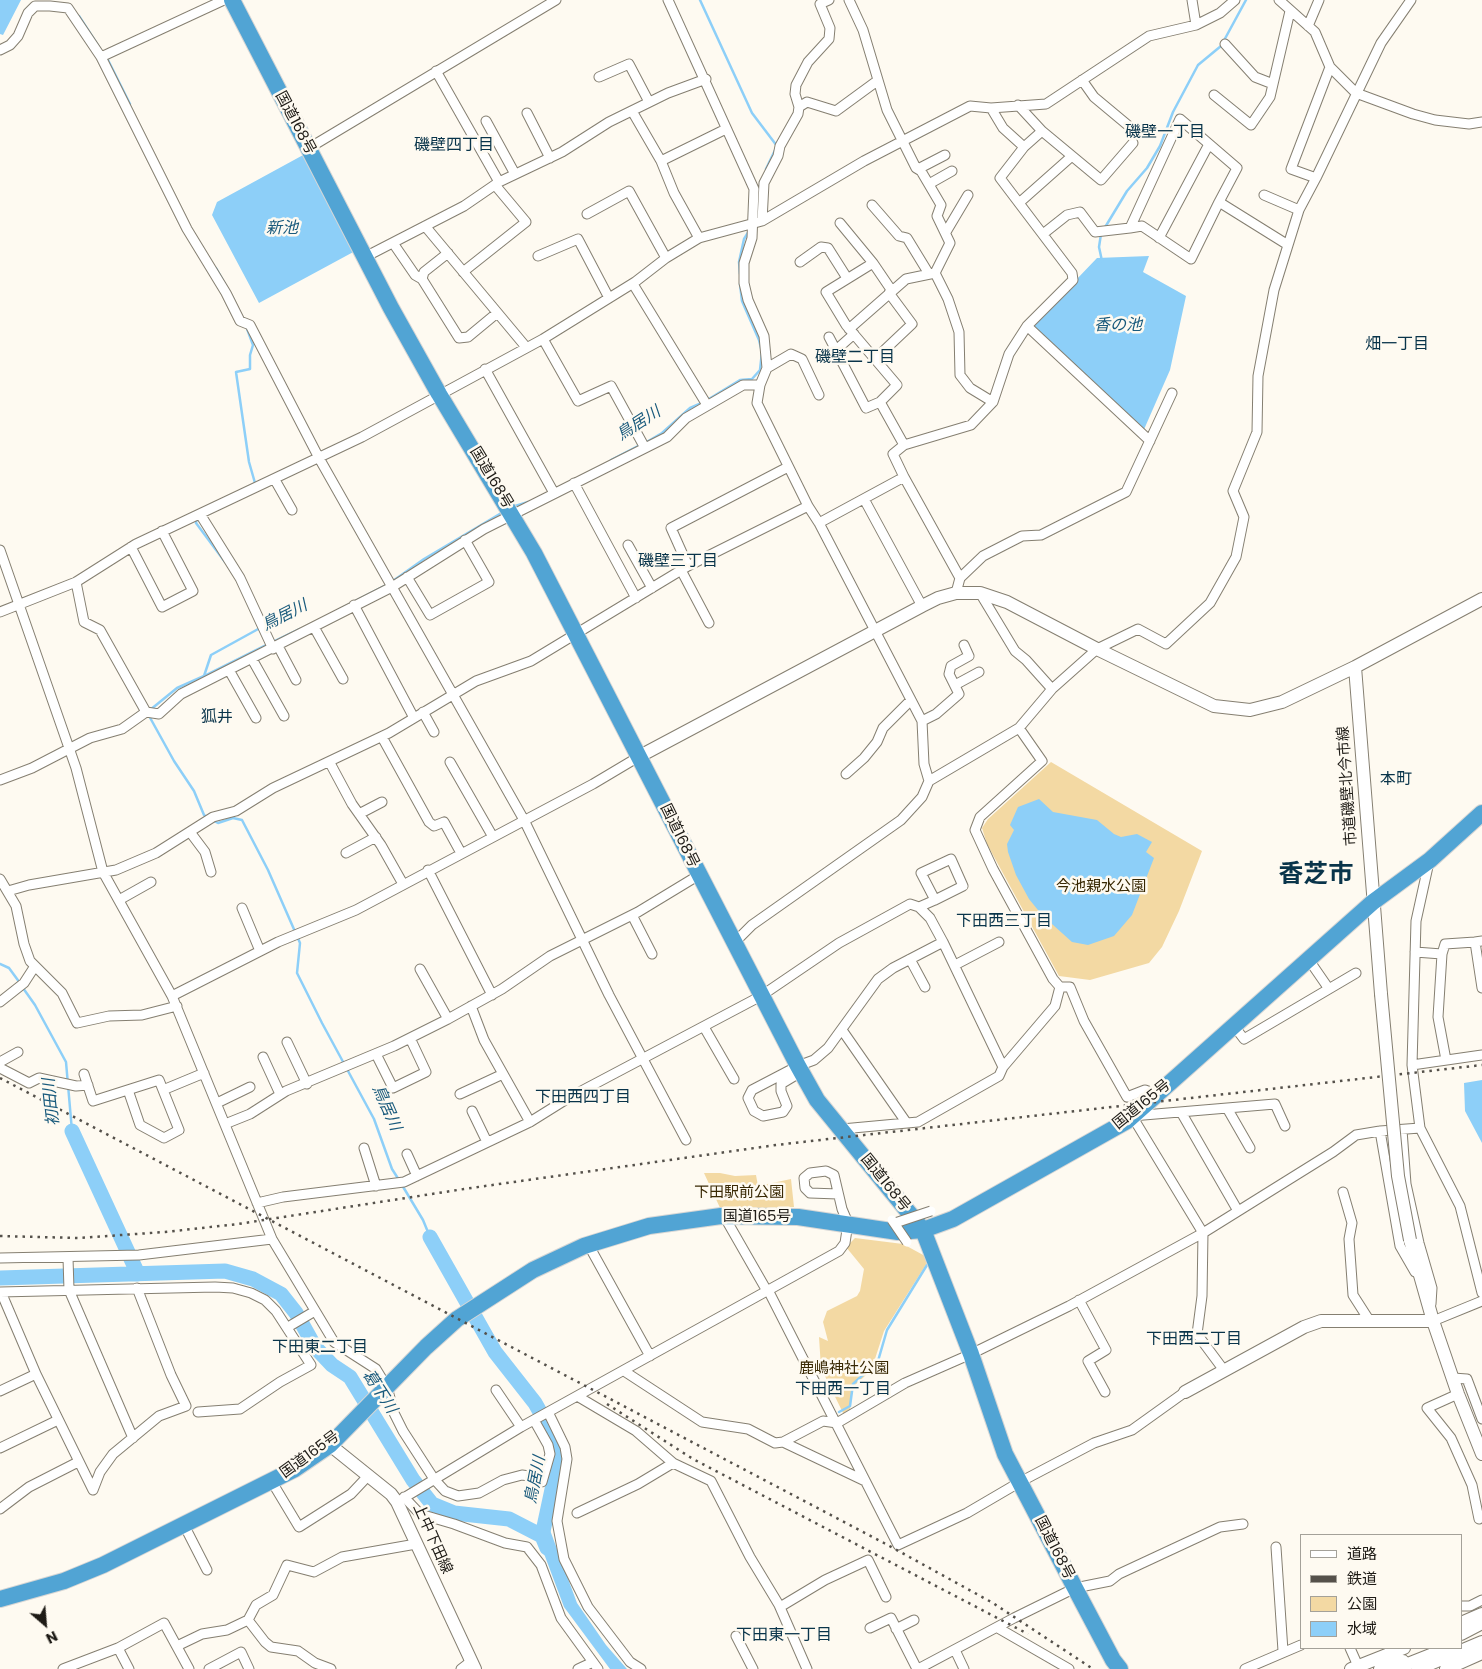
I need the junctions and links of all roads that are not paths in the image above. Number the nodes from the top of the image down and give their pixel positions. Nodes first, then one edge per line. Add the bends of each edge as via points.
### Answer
1 (224, 0) edge
2 (232, 0) edge
3 (556, 0) edge
4 (668, 0) edge
5 (829, 0) edge
6 (849, 0) edge
7 (1192, 0) edge
8 (1234, 0) edge
9 (1279, 0) edge
10 (1319, 0) edge
11 (1411, 0) edge
12 (1290, 11) junction
13 (1196, 25) junction
14 (1308, 26) junction
15 (1226, 44) dead end
16 (0, 50) edge
17 (101, 57) junction
18 (1330, 66) junction
19 (436, 71) junction
20 (599, 76) dead end
21 (706, 79) junction
22 (1082, 80) junction
23 (878, 81) junction
24 (1273, 84) junction
25 (1356, 93) junction
26 (1214, 95) dead end
27 (649, 102) junction
28 (1018, 105) junction
29 (799, 107) junction
30 (992, 108) junction
31 (632, 111) junction
32 (527, 113) dead end
33 (486, 121) dead end
34 (1482, 122) edge
35 (726, 129) junction
36 (1042, 131) junction
37 (1136, 132) dead end
38 (902, 142) junction
39 (1133, 143) dead end
40 (1209, 144) junction
41 (1024, 147) junction
42 (309, 148) junction
43 (945, 155) dead end
44 (1072, 156) junction
45 (550, 158) junction
46 (661, 161) junction
47 (918, 169) junction
48 (952, 171) dead end
49 (516, 174) junction
50 (1316, 178) junction
51 (497, 184) junction
52 (929, 184) junction
53 (968, 195) dead end
54 (1264, 196) dead end
55 (1220, 202) junction
56 (1019, 203) junction
57 (872, 204) dead end
58 (1298, 210) junction
59 (587, 214) dead end
60 (762, 221) junction
61 (752, 224) junction
62 (840, 224) dead end
63 (425, 226) junction
64 (1130, 228) junction
65 (946, 232) junction
66 (1043, 234) junction
67 (699, 238) junction
68 (1159, 238) junction
69 (393, 243) junction
70 (1288, 244) junction
71 (448, 253) junction
72 (538, 256) dead end
73 (365, 257) junction
74 (666, 258) junction
75 (800, 262) dead end
76 (873, 263) junction
77 (464, 272) junction
78 (932, 274) junction
79 (847, 278) junction
80 (422, 279) junction
81 (633, 284) junction
82 (891, 292) junction
83 (609, 298) junction
84 (498, 313) junction
85 (1027, 326) junction
86 (851, 331) junction
87 (829, 337) dead end
88 (543, 339) junction
89 (526, 347) junction
90 (836, 350) junction
91 (875, 359) junction
92 (767, 368) junction
93 (484, 369) junction
94 (760, 385) junction
95 (439, 394) junction
96 (1172, 394) dead end
97 (818, 395) dead end
98 (880, 402) junction
99 (993, 402) junction
100 (708, 405) junction
101 (1150, 441) junction
102 (904, 445) junction
103 (645, 448) junction
104 (319, 458) junction
105 (788, 467) junction
106 (904, 477) junction
107 (275, 480) junction
108 (574, 483) junction
109 (554, 493) junction
110 (864, 498) junction
111 (808, 506) junction
112 (510, 509) junction
113 (292, 510) dead end
114 (197, 516) junction
115 (819, 523) junction
116 (162, 531) junction
117 (465, 540) junction
118 (628, 545) dead end
119 (131, 547) junction
120 (0, 550) edge
121 (685, 568) junction
122 (407, 577) junction
123 (960, 578) junction
124 (76, 582) junction
125 (391, 584) junction
126 (652, 588) junction
127 (956, 593) junction
128 (980, 593) junction
129 (636, 598) junction
130 (1482, 599) edge
131 (18, 604) junction
132 (354, 605) junction
133 (922, 606) junction
134 (0, 612) edge
135 (709, 623) dead end
136 (314, 627) junction
137 (875, 631) junction
138 (576, 634) junction
139 (273, 645) junction
140 (964, 645) dead end
141 (1097, 649) junction
142 (252, 659) junction
143 (1356, 667) junction
144 (230, 670) junction
145 (978, 672) dead end
146 (343, 679) dead end
147 (296, 680) dead end
148 (955, 685) junction
149 (1052, 689) junction
150 (452, 695) junction
151 (911, 700) junction
152 (146, 712) junction
153 (423, 712) junction
154 (284, 716) dead end
155 (256, 718) dead end
156 (414, 718) junction
157 (922, 721) junction
158 (1019, 728) junction
159 (434, 732) dead end
160 (382, 737) junction
161 (69, 748) junction
162 (640, 756) junction
163 (450, 762) dead end
164 (330, 763) junction
165 (846, 774) dead end
166 (0, 780) edge
167 (929, 781) junction
168 (382, 802) dead end
169 (1482, 813) edge
170 (359, 814) junction
171 (524, 820) junction
172 (190, 832) junction
173 (376, 837) junction
174 (493, 837) junction
175 (346, 852) dead end
176 (461, 853) junction
177 (1430, 860) junction
178 (428, 870) junction
179 (103, 872) junction
180 (211, 872) dead end
181 (699, 875) junction
182 (0, 879) edge
183 (151, 882) dead end
184 (403, 884) junction
185 (8, 891) junction
186 (119, 900) junction
187 (935, 900) junction
188 (1373, 902) junction
189 (920, 907) junction
190 (242, 908) dead end
191 (632, 915) junction
192 (583, 939) junction
193 (731, 940) junction
194 (943, 942) junction
195 (999, 942) dead end
196 (1478, 942) edge
197 (260, 951) junction
198 (1415, 952) junction
199 (652, 954) dead end
200 (1442, 954) junction
201 (910, 959) junction
202 (1309, 960) junction
203 (955, 965) junction
204 (35, 966) junction
205 (420, 969) dead end
206 (1356, 973) dead end
207 (925, 987) dead end
208 (1060, 987) junction
209 (1482, 988) edge
210 (1329, 990) junction
211 (492, 995) junction
212 (172, 996) junction
213 (760, 996) junction
214 (0, 1002) edge
215 (177, 1006) junction
216 (471, 1006) junction
217 (448, 1020) junction
218 (704, 1026) junction
219 (1234, 1026) junction
220 (842, 1030) junction
221 (410, 1038) junction
222 (287, 1042) dead end
223 (18, 1052) dead end
224 (376, 1054) junction
225 (1482, 1055) edge
226 (263, 1057) dead end
227 (642, 1059) junction
228 (1446, 1060) junction
229 (0, 1062) edge
230 (1412, 1065) junction
231 (1003, 1067) junction
232 (0, 1068) edge
233 (800, 1069) junction
234 (204, 1073) junction
235 (84, 1074) dead end
236 (503, 1074) junction
237 (734, 1079) dead end
238 (307, 1084) junction
239 (88, 1085) junction
240 (250, 1087) dead end
241 (128, 1090) junction
242 (163, 1090) junction
243 (280, 1094) junction
244 (460, 1094) dead end
245 (1156, 1094) junction
246 (217, 1103) junction
247 (1227, 1108) junction
248 (472, 1111) dead end
249 (1181, 1112) junction
250 (1132, 1116) junction
251 (530, 1122) junction
252 (906, 1122) junction
253 (225, 1124) junction
254 (1285, 1126) dead end
255 (1420, 1128) junction
256 (842, 1129) junction
257 (1380, 1130) junction
258 (1402, 1130) junction
259 (686, 1140) dead end
260 (487, 1142) junction
261 (364, 1148) dead end
262 (1250, 1148) dead end
263 (407, 1154) dead end
264 (417, 1176) junction
265 (376, 1186) junction
266 (891, 1192) junction
267 (1343, 1192) dead end
268 (838, 1194) dead end
269 (257, 1203) junction
270 (931, 1211) dead end
271 (1238, 1211) junction
272 (724, 1216) junction
273 (848, 1223) junction
274 (872, 1228) junction
275 (923, 1230) junction
276 (1203, 1233) junction
277 (272, 1239) junction
278 (906, 1242) dead end
279 (588, 1244) junction
280 (0, 1258) edge
281 (68, 1260) junction
282 (1423, 1285) junction
283 (137, 1288) junction
284 (69, 1290) junction
285 (767, 1291) junction
286 (0, 1292) edge
287 (1482, 1293) edge
288 (1079, 1300) junction
289 (1482, 1301) edge
290 (315, 1311) junction
291 (1432, 1315) junction
292 (1369, 1320) junction
293 (288, 1327) junction
294 (971, 1354) junction
295 (650, 1356) junction
296 (1223, 1369) junction
297 (624, 1371) junction
298 (36, 1374) junction
299 (1453, 1378) junction
300 (386, 1389) junction
301 (496, 1390) dead end
302 (0, 1391) edge
303 (1105, 1392) dead end
304 (1185, 1392) joint
305 (1458, 1394) junction
306 (577, 1396) junction
307 (198, 1412) dead end
308 (548, 1412) junction
309 (1482, 1419) edge
310 (58, 1420) junction
311 (534, 1420) junction
312 (836, 1423) junction
313 (520, 1427) junction
314 (133, 1438) junction
315 (782, 1442) junction
316 (330, 1445) junction
317 (0, 1448) edge
318 (1482, 1454) edge
319 (78, 1462) junction
320 (672, 1462) junction
321 (367, 1477) junction
322 (434, 1479) junction
323 (865, 1481) junction
324 (272, 1482) junction
325 (1020, 1482) junction
326 (401, 1499) junction
327 (0, 1509) edge
328 (577, 1513) dead end
329 (1481, 1521) edge
330 (1244, 1524) dead end
331 (184, 1525) junction
332 (416, 1544) junction
333 (1276, 1547) dead end
334 (207, 1570) dead end
335 (1075, 1588) junction
336 (886, 1597) dead end
337 (0, 1599) edge
338 (1482, 1600) edge
339 (1462, 1606) edge
340 (780, 1607) junction
341 (1482, 1614) edge
342 (248, 1620) junction
343 (914, 1620) dead end
344 (1462, 1623) edge
345 (1482, 1623) edge
346 (870, 1628) dead end
347 (998, 1628) junction
348 (896, 1629) junction
349 (1482, 1632) edge
350 (1462, 1633) edge
351 (736, 1636) dead end
352 (1462, 1642) edge
353 (1482, 1642) edge
354 (1300, 1644) edge
355 (177, 1646) junction
356 (118, 1648) junction
357 (1350, 1649) edge
358 (1426, 1649) edge
359 (1445, 1649) edge
360 (955, 1650) junction
361 (1283, 1652) junction
362 (1406, 1653) edge
363 (1482, 1653) edge
364 (1482, 1662) edge
365 (596, 1666) edge
366 (468, 1667) edge
367 (1355, 1668) edge
368 (63, 1669) edge
369 (129, 1669) edge
370 (189, 1669) edge
371 (209, 1669) edge
372 (249, 1669) edge
373 (331, 1669) edge
374 (578, 1669) edge
375 (642, 1669) edge
376 (753, 1669) edge
377 (807, 1669) edge
378 (918, 1669) edge
379 (964, 1669) edge
380 (1069, 1669) edge
381 (1120, 1669) edge
382 (1245, 1669) edge
383 (1380, 1669) edge
384 (1389, 1669) edge
385 (1395, 1669) edge
386 (1418, 1669) edge
387 (1446, 1669) edge
388 (1466, 1669) edge

1 - 17 street
2 - 42 highway, 国道168号
3 - 19 street
4 - 21 street
5 - 29 street via 820,4 830,28 829,39 799,76 795,94
6 - 23 street via 863,30
7 - 13 street
8 - 13 street via 1220,13
9 - 12 street
10 - 14 street
11 - 25 street via 1380,43
12 - 14 street
12 - 24 street
13 - 22 street via 1149,36
14 - 18 street via 1315,32
15 - 24 street via 1255,76
16 - 17 street via 18,36 28,13 35,6 50,6 68,8
17 - 104 street via 187,229 240,321 250,325
18 - 25 street
18 - 50 street via 1292,169
19 - 42 street
19 - 51 street
20 - 27 street via 629,64
21 - 27 street
21 - 35 street
22 - 28 street via 1046,104
22 - 37 street via 1094,97
23 - 29 street via 836,111 806,102
23 - 38 street
24 - 26 street via 1270,97 1251,125
25 - 34 street via 1435,120 1469,124
25 - 50 street
27 - 31 street
28 - 30 street
28 - 36 street
29 - 60 street via 764,183
30 - 38 street via 970,106
30 - 41 street via 1003,128
31 - 45 street
31 - 46 street
32 - 45 street
33 - 49 street
35 - 46 street
35 - 61 street via 754,189
36 - 41 street
36 - 44 street
38 - 47 street
38 - 60 street
39 - 44 street via 1101,180
40 - 55 street via 1237,168
40 - 64 street via 1180,120
40 - 68 street
41 - 56 street via 1000,178
42 - 73 highway, 国道168号
43 - 47 street
44 - 56 street
45 - 49 street
46 - 67 street via 674,193
47 - 52 street
48 - 52 street
49 - 51 street
50 - 58 street
51 - 63 street
51 - 77 street via 526,222
52 - 65 street via 941,205 937,216
53 - 65 street
54 - 58 street
55 - 68 street via 1191,259
55 - 70 street
56 - 66 street
57 - 78 street via 899,236 907,238
58 - 70 street
59 - 74 street via 629,191
60 - 61 street
61 - 67 street
61 - 92 street via 752,238 744,264 744,283 764,336
62 - 76 street
63 - 69 street
63 - 71 street
64 - 66 street via 1095,232 1080,212 1067,215
64 - 68 street via 1142,226
65 - 78 street via 950,243
66 - 85 street via 1074,280
67 - 74 street
69 - 73 street
69 - 80 street via 415,275
70 - 141 street via 1274,290 1258,376 1256,432 1234,491 1244,517 1236,557 1210,603 1166,644 1138,630
71 - 77 street
71 - 80 street via 424,272
72 - 83 street via 578,239
73 - 95 highway, 国道168号
74 - 81 street
75 - 79 street via 821,247 828,248
76 - 79 street
76 - 82 street
77 - 84 street
78 - 82 street via 906,279
78 - 99 street via 948,298 959,332 960,375 970,388
79 - 86 street via 826,292
80 - 84 street via 459,338 468,337
81 - 83 street
81 - 100 street
82 - 86 street
82 - 91 street via 912,324
83 - 88 street
84 - 89 street
85 - 99 street via 1009,354
85 - 101 street
86 - 90 street
86 - 91 street
87 - 90 street
88 - 89 street
88 - 103 street via 578,401 611,386
89 - 93 street
90 - 98 street via 866,408
91 - 98 street via 896,385
92 - 94 street
92 - 97 street via 791,354 802,359
93 - 95 street
93 - 109 street
94 - 100 street via 743,385
94 - 105 street via 757,403
95 - 104 street via 362,438
95 - 112 highway, 国道168号
96 - 101 street
98 - 102 street
99 - 102 street via 971,425
100 - 103 street via 686,418 667,437
101 - 123 street via 1126,492 1041,535 1022,536 998,548 983,556
102 - 106 street via 893,454
103 - 108 street
104 - 107 street
104 - 125 street
105 - 111 street
105 - 121 street via 671,528
106 - 110 street
106 - 123 street
107 - 113 street
107 - 114 street
108 - 109 street
108 - 129 street
109 - 112 street
110 - 115 street
110 - 133 street
111 - 115 street
111 - 121 street
112 - 117 street
112 - 138 highway, 国道168号
114 - 116 street
114 - 139 street via 240,578
115 - 137 street
116 - 119 street
116 - 119 street via 193,591 162,607
117 - 122 street
117 - 122 street via 489,582 430,615
118 - 126 street
119 - 124 street
120 - 131 street
121 - 126 street
121 - 135 street
122 - 125 street
123 - 127 street
124 - 131 street
124 - 152 street via 84,622 100,630
125 - 132 street
125 - 150 street
126 - 129 street
127 - 128 street
127 - 133 street
128 - 141 street via 1007,602
128 - 149 street via 1014,651
129 - 138 street
130 - 143 street
131 - 134 street
131 - 161 street
132 - 136 street
132 - 156 street
133 - 137 street
136 - 139 street
136 - 146 street
137 - 151 street
137 - 162 street
138 - 150 street via 531,661 486,676
138 - 162 highway, 国道168号
139 - 142 street
139 - 147 street
140 - 148 street via 969,656 951,666 949,674
141 - 143 street via 1214,706 1250,710 1282,702
141 - 149 street
142 - 144 street
142 - 154 street
143 - 188 street, 市道磯壁北今市線
144 - 152 street via 181,694 159,714
144 - 155 street
145 - 148 street
148 - 157 street via 960,694
149 - 158 street
150 - 153 street
150 - 171 street
151 - 157 street
151 - 165 street via 883,728 864,758
152 - 161 street via 122,729 95,736
153 - 156 street
153 - 159 street
156 - 160 street
157 - 167 street via 924,764
158 - 167 street
158 - 208 street via 1042,761 980,817 975,830 992,869
160 - 164 street
160 - 176 street via 429,822 434,826 444,822
161 - 166 street via 32,768
161 - 179 street
162 - 171 street
162 - 181 highway, 国道168号
163 - 174 street
164 - 170 street
164 - 172 street via 274,788 236,811 213,817
167 - 193 street via 922,796 901,820
168 - 170 street
169 - 177 highway, 国道165号
170 - 173 street
171 - 174 street
171 - 192 street
172 - 179 street via 132,864
172 - 180 street via 205,852
173 - 175 street
173 - 184 street
174 - 176 street
176 - 178 street
177 - 188 highway, 国道165号
177 - 198 street via 1416,921
178 - 184 street
178 - 211 street
179 - 185 street
179 - 186 street
181 - 191 street
181 - 193 highway, 国道168号
182 - 185 street
183 - 186 street
184 - 197 street via 356,910
185 - 204 street via 20,916 27,954
186 - 212 street
187 - 187 street via 921,873 951,860 963,886
187 - 189 street
188 - 202 highway, 国道165号
188 - 282 street, 市道磯壁北今市線, bridge via 1398,1176 1410,1240
189 - 194 street
189 - 213 street via 910,904 838,943
190 - 197 street
191 - 192 street
191 - 199 street
192 - 211 street
192 - 227 street
193 - 213 highway, 国道168号
194 - 201 street
194 - 203 street
195 - 203 street
196 - 200 street via 1445,944
196 - 209 street
197 - 212 street
198 - 200 street
198 - 230 street
200 - 228 street via 1438,1016
201 - 207 street
201 - 220 street via 878,979
202 - 210 street
202 - 219 highway, 国道165号
203 - 231 street
204 - 214 street via 22,985
204 - 215 street via 62,993 77,1023 109,1016 142,1015
205 - 217 street
206 - 210 street
208 - 231 street via 1054,1006
208 - 245 street via 1070,987 1084,1021 1127,1097 1145,1090
210 - 219 street via 1244,1039
211 - 216 street
212 - 215 street
213 - 218 street
213 - 233 highway, 国道168号
215 - 234 street
216 - 217 street
216 - 236 street via 484,1040
217 - 221 street
218 - 227 street
218 - 237 street
219 - 245 highway, 国道165号
220 - 233 street via 828,1048
220 - 252 street
221 - 224 street
221 - 224 street via 426,1072 393,1088
222 - 238 street
223 - 229 street
224 - 238 street
225 - 228 street
226 - 243 street
227 - 251 street
227 - 259 street
228 - 230 street
230 - 255 street
231 - 252 street via 999,1076 918,1122
232 - 239 street via 30,1083 39,1078 76,1086
233 - 233 street via 781,1084 787,1106 783,1112 763,1116 754,1112 748,1098 752,1090
233 - 256 highway, 国道168号 via 818,1100
234 - 242 street
234 - 246 street
235 - 239 street
236 - 244 street
236 - 251 street
238 - 243 street
239 - 241 street via 94,1102
240 - 246 street
241 - 242 street via 158,1080
241 - 242 street via 140,1125 164,1138 179,1130
243 - 253 street via 250,1114
245 - 250 highway, 国道165号
246 - 253 street
247 - 249 street
247 - 254 street via 1275,1104
247 - 262 street
248 - 260 street
249 - 250 street
249 - 271 street
250 - 275 highway, 国道165号 via 1118,1127 953,1219
250 - 276 street
251 - 260 street
252 - 256 street
253 - 269 street
255 - 258 street
255 - 287 street via 1460,1206
256 - 266 highway, 国道168号
257 - 258 street
257 - 271 street via 1356,1136
257 - 282 street via 1400,1246
258 - 291 street via 1406,1184 1432,1288
260 - 264 street
261 - 265 street
263 - 264 street
264 - 265 street via 400,1183
265 - 269 street
266 - 274 highway via 892,1217
266 - 275 highway, 国道168号
267 - 292 street via 1352,1223 1349,1239 1353,1296
268 - 273 street
269 - 277 street
270 - 278 street, bridge via 893,1222
271 - 276 street
272 - 273 highway, 国道165号 via 790,1216
272 - 279 highway, 国道165号 via 649,1226
272 - 285 street
273 - 274 highway, 国道165号
273 - 285 street via 845,1243 839,1250
274 - 275 highway, 国道165号 via 898,1232
275 - 294 highway, 国道168号
276 - 288 street
276 - 296 street via 1202,1296 1197,1334
277 - 281 street
277 - 290 street
279 - 295 street
279 - 300 highway, 国道165号 via 533,1270 467,1312 426,1347
280 - 281 street
281 - 284 street
282 - 291 street, 市道磯壁北今市線
283 - 284 street
283 - 293 street via 233,1288 265,1300
283 - 314 street via 170,1375 186,1406 166,1412
284 - 286 street
284 - 314 street
285 - 295 street
285 - 312 street
286 - 298 street
288 - 294 street
288 - 303 street via 1106,1350 1088,1361
289 - 291 street
290 - 293 street
290 - 300 street via 334,1342 370,1364
291 - 292 street
291 - 299 street, 市道磯壁北今市線
292 - 296 street via 1321,1321
293 - 307 street via 311,1365 240,1409
294 - 312 street via 905,1382
294 - 325 highway, 国道168号 via 1006,1454
295 - 297 street
296 - 304 street
297 - 306 street
297 - 315 street via 702,1422 748,1429 775,1443
298 - 302 street
298 - 310 street
299 - 305 street, 市道磯壁北今市線
299 - 309 street via 1467,1379
300 - 316 highway, 国道165号
300 - 322 street via 402,1431
301 - 313 street
304 - 325 street via 1132,1430 1094,1443
305 - 318 street, 市道磯壁北今市線
305 - 329 street via 1427,1408 1450,1438 1472,1485
306 - 308 street
306 - 320 street via 636,1430
308 - 311 street
308 - 375 street via 565,1447 567,1459 557,1521 564,1559 588,1607 630,1662
310 - 317 street
310 - 319 street
311 - 313 street
311 - 322 street via 550,1454 542,1482 536,1477 522,1475 503,1480 479,1493 458,1496 445,1491
312 - 315 street via 822,1421
312 - 323 street
313 - 322 street
314 - 319 street via 106,1462 93,1490
315 - 323 street
316 - 321 street, 上中下田線
316 - 324 highway, 国道165号
319 - 327 street via 29,1487
320 - 328 street via 638,1484
320 - 340 street via 711,1481
321 - 324 street via 351,1494 300,1527
321 - 326 street, 上中下田線
322 - 326 street
323 - 325 street via 898,1545 967,1513
324 - 331 highway, 国道165号
325 - 335 highway, 国道168号
326 - 332 street, 上中下田線
326 - 365 street via 420,1514 505,1543 527,1547 541,1565 561,1618
330 - 335 street via 1220,1527 1110,1581
331 - 334 street
331 - 337 highway, 国道165号 via 64,1581
332 - 342 street via 342,1557 314,1572 287,1565 273,1595 256,1605
332 - 366 street, 上中下田線
333 - 361 street
335 - 347 street
335 - 381 highway, 国道168号
336 - 340 street via 868,1560 824,1580
338 - 339 street
340 - 377 street
341 - 344 street
342 - 355 street via 228,1630 202,1634
342 - 373 street via 271,1647 298,1651
343 - 348 street
345 - 350 street
346 - 348 street via 891,1618
347 - 360 street
347 - 380 street
348 - 378 street
349 - 352 street
351 - 376 street
353 - 386 street
354 - 361 street
355 - 356 street via 164,1623
355 - 370 street
356 - 368 street
356 - 369 street
357 - 367 street
358 - 362 street
359 - 385 street
360 - 378 street
360 - 379 street
361 - 382 street
362 - 367 street
362 - 383 street
362 - 384 street
363 - 387 street
364 - 388 street
365 - 374 street
371 - 372 street via 241,1652

